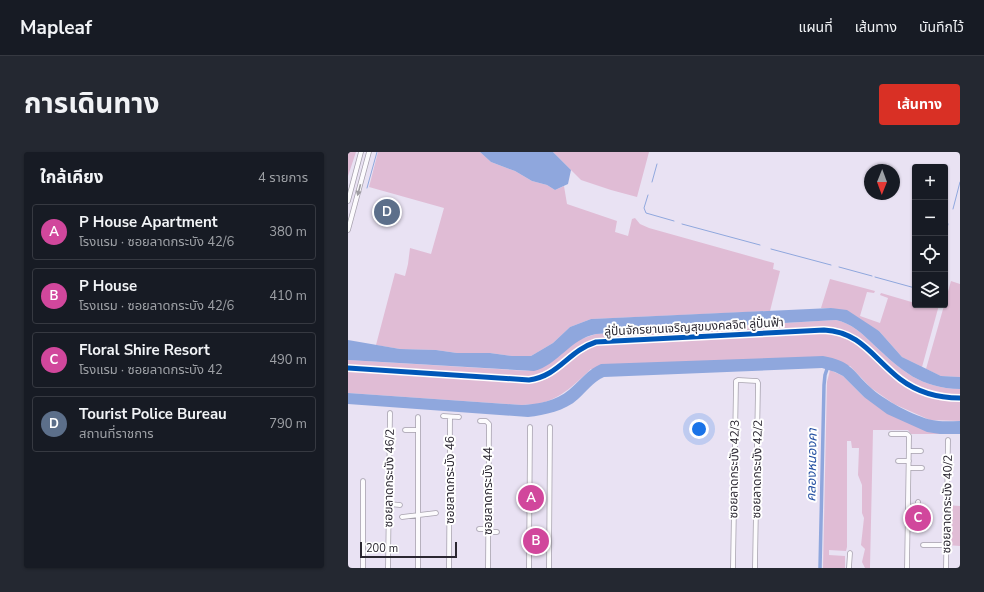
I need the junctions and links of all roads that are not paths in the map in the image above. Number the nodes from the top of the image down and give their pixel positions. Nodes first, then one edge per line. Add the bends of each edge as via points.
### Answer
1 (361, 152) edge
2 (369, 152) edge
3 (348, 201) edge
4 (348, 230) edge
5 (748, 381) joint
6 (390, 413) dead end
7 (443, 416) dead end
8 (418, 417) dead end
9 (450, 417) junction
10 (459, 417) dead end
11 (480, 422) dead end
12 (530, 427) dead end
13 (550, 427) dead end
14 (405, 430) dead end
15 (418, 430) junction
16 (891, 434) dead end
17 (948, 440) dead end
18 (909, 450) junction
19 (921, 451) dead end
20 (898, 461) dead end
21 (909, 461) junction
22 (909, 468) junction
23 (922, 468) dead end
24 (363, 481) dead end
25 (918, 502) dead end
26 (389, 504) junction
27 (400, 505) dead end
28 (908, 506) junction
29 (436, 513) dead end
30 (418, 516) junction
31 (402, 517) dead end
32 (479, 529) dead end
33 (488, 531) junction
34 (497, 532) dead end
35 (923, 545) dead end
36 (946, 545) junction
37 (850, 553) dead end
38 (363, 568) edge
39 (388, 568) edge
40 (418, 568) edge
41 (449, 568) edge
42 (488, 568) edge
43 (529, 568) edge
44 (548, 568) edge
45 (733, 568) edge
46 (755, 568) edge
47 (850, 568) edge
48 (907, 568) edge
49 (946, 568) edge

1 - 3 street
2 -> 4 street
5 - 45 street, ซอยลาดกระบัง 42/3 via 736,381
5 - 46 street, ซอยลาดกระบัง 42/2 via 757,380 758,383
6 - 26 street, ซอยลาดกระบัง 46/2
7 - 9 street
8 - 15 street
9 - 10 street
9 - 41 street, ซอยลาดกระบัง 46
11 - 33 street, ซอยลาดกระบัง 44 via 486,421 489,424
12 - 43 street
13 - 44 street
14 - 15 street
15 - 30 street
16 - 18 street via 908,434
17 - 36 street, ซอยลาดกระบัง 40/2
18 - 19 street
18 - 21 street
20 - 21 street
21 - 22 street
22 - 23 street
22 - 28 street
24 - 38 street
25 - 28 street via 917,506
26 - 27 street
26 - 39 street, ซอยลาดกระบัง 46/2
28 - 48 street
29 - 30 street
30 - 31 street
30 - 40 street
32 - 33 street
33 - 34 street
33 - 42 street, ซอยลาดกระบัง 44
35 - 36 street
36 - 49 street, ซอยลาดกระบัง 40/2
37 - 47 street

